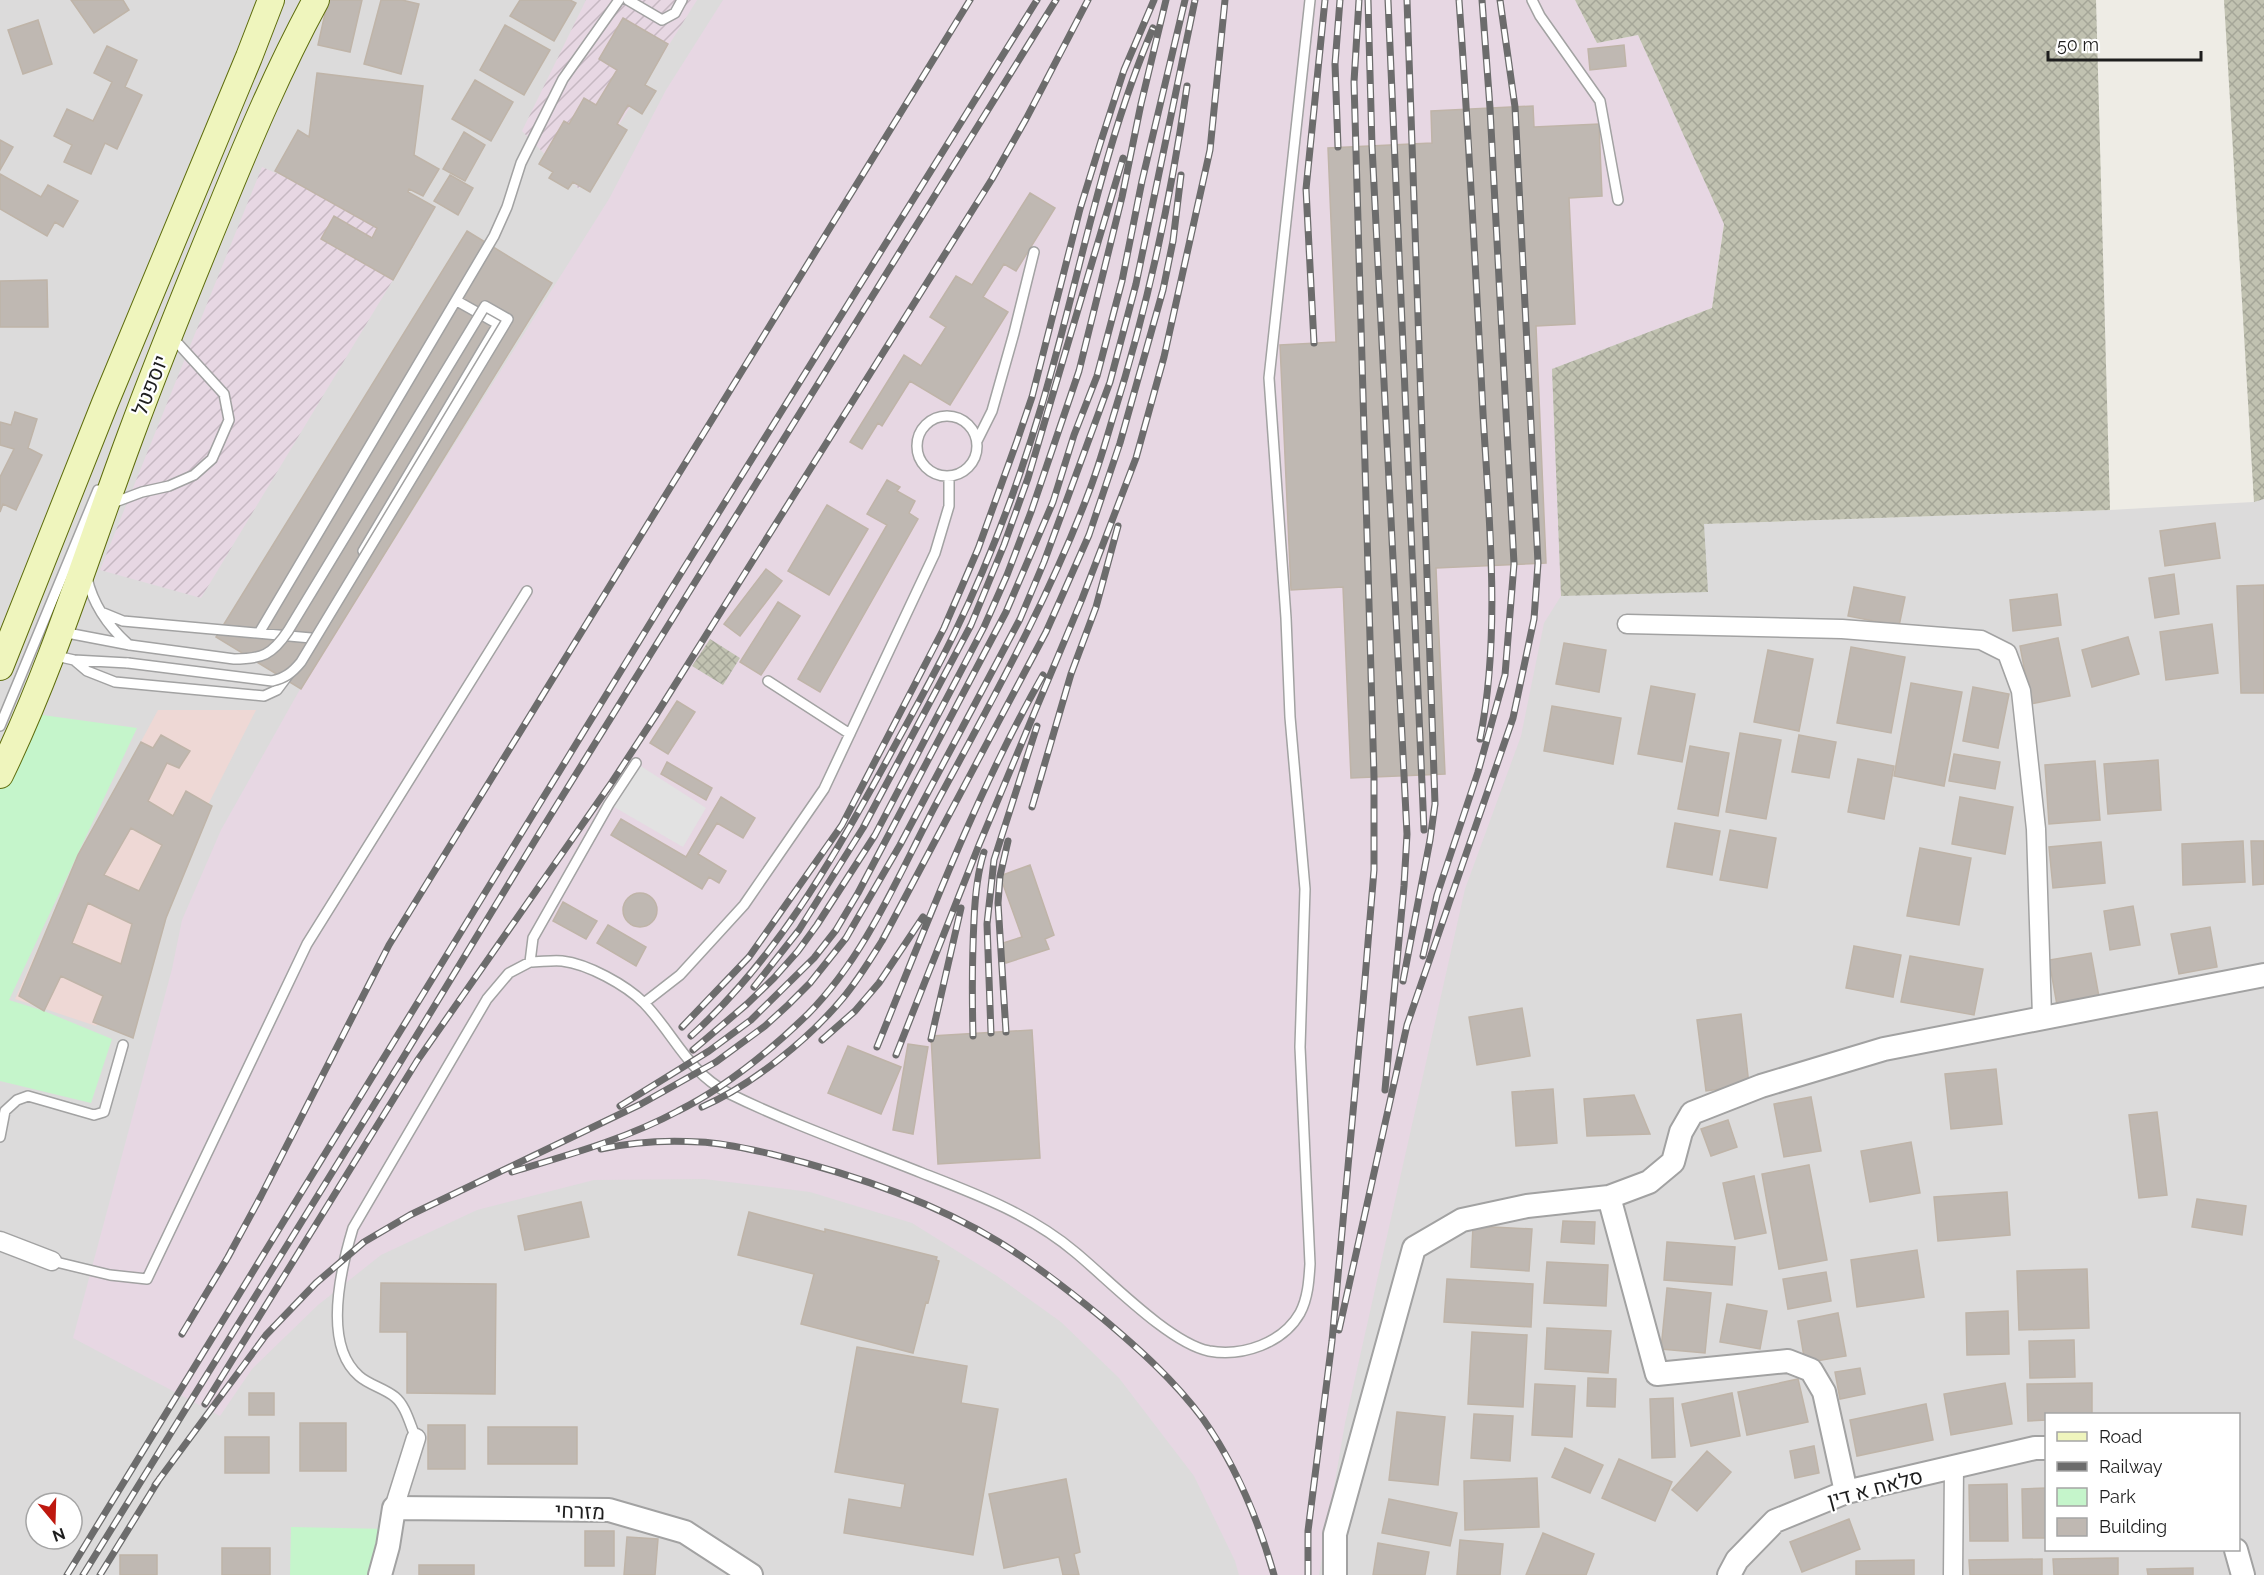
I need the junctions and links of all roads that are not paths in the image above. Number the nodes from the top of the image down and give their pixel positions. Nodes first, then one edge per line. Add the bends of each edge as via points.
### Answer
1 (316, 0) edge
2 (619, 0) edge
3 (628, 0) edge
4 (682, 0) edge
5 (1310, 0) edge
6 (1532, 0) edge
7 (275, 5) edge
8 (1618, 200) dead end
9 (1034, 252) dead end
10 (457, 301) junction
11 (170, 334) junction
12 (130, 437) junction
13 (977, 441) junction
14 (949, 476) junction
15 (105, 506) junction
16 (85, 567) junction
17 (527, 591) dead end
18 (101, 612) junction
19 (1628, 624) dead end
20 (33, 627) junction
21 (259, 633) junction
22 (311, 638) junction
23 (130, 645) junction
24 (52, 655) junction
25 (0, 667) edge
26 (768, 681) dead end
27 (0, 726) edge
28 (850, 734) junction
29 (636, 763) dead end
30 (0, 775) edge
31 (530, 962) junction
32 (2264, 975) edge
33 (644, 1004) junction
34 (2042, 1017) junction
35 (123, 1045) dead end
36 (0, 1137) edge
37 (1609, 1197) junction
38 (0, 1241) edge
39 (52, 1261) joint
40 (416, 1438) joint
41 (2045, 1448) edge
42 (1954, 1467) junction
43 (1846, 1492) junction
44 (394, 1508) junction
45 (2236, 1551) edge
46 (380, 1575) edge
47 (751, 1575) edge
48 (1335, 1575) edge
49 (1729, 1575) edge
50 (1953, 1575) edge
51 (2243, 1575) edge

1 - 11 main road, יוספטל via 255,125
2 - 10 lane via 563,79 521,163 494,236
3 - 4 lane via 662,20 675,13
5 - 33 lane via 1269,378 1305,889 1300,1047 1310,1264 1308,1291 1301,1312 1287,1330 1268,1343 1246,1350 1210,1351 1184,1341 1162,1327 1074,1251 1023,1216 768,1113 718,1088 685,1058
6 - 8 lane via 1600,101
7 - 20 main road, יוספטל via 249,57 105,403
9 - 13 lane via 992,411
10 - 21 lane
10 - 22 lane via 498,324
11 - 12 main road, יוספטל
11 - 15 lane via 224,394 229,420 212,459 194,475
12 - 15 main road, יוספטל
12 - 20 lane via 95,496
13 - 14 lane via 977,451 967,469
13 - 14 lane via 969,425 950,416 932,420 924,427 917,446 922,463 939,475
14 - 28 lane via 949,506 935,553
15 - 16 main road, יוספטל
16 - 18 lane
16 - 20 main road, יוספטל
17 - 39 lane via 307,944 147,1279
18 - 21 lane via 123,621
18 - 23 lane
19 - 34 street via 1842,629 1981,640 2007,653 2021,691 2036,829
20 - 23 lane
20 - 24 main road, יוספטל
20 - 25 main road, יוספטל
21 - 22 lane
22 - 24 lane via 281,686 264,696 115,682
23 - 24 lane, bridge via 234,659 272,652 485,306 508,319 293,672 272,681
24 - 27 lane
24 - 30 main road, יוספטל
26 - 28 lane
28 - 33 lane via 824,789 744,905 680,975
29 - 31 lane via 533,938
31 - 33 lane via 564,961 587,969 621,985
31 - 40 lane via 510,973 487,999 353,1228 347,1248 336,1321 338,1341 358,1376 395,1397
32 - 34 street
34 - 37 street via 1884,1048 1761,1086 1692,1113 1681,1132 1673,1162 1649,1182
35 - 36 lane via 104,1112 94,1115 28,1096 5,1111
37 - 43 street via 1657,1374 1788,1361 1811,1370 1824,1392
37 - 48 street via 1527,1206 1462,1220 1414,1248 1335,1534
38 - 39 street
40 - 44 street
41 - 42 street, סלאח א דין
42 - 43 street, סלאח א דין
42 - 50 street
43 - 49 street, סלאח א דין via 1775,1521 1737,1560
44 - 46 street
44 - 47 street, מזרחי via 609,1510 685,1532
45 - 51 street

